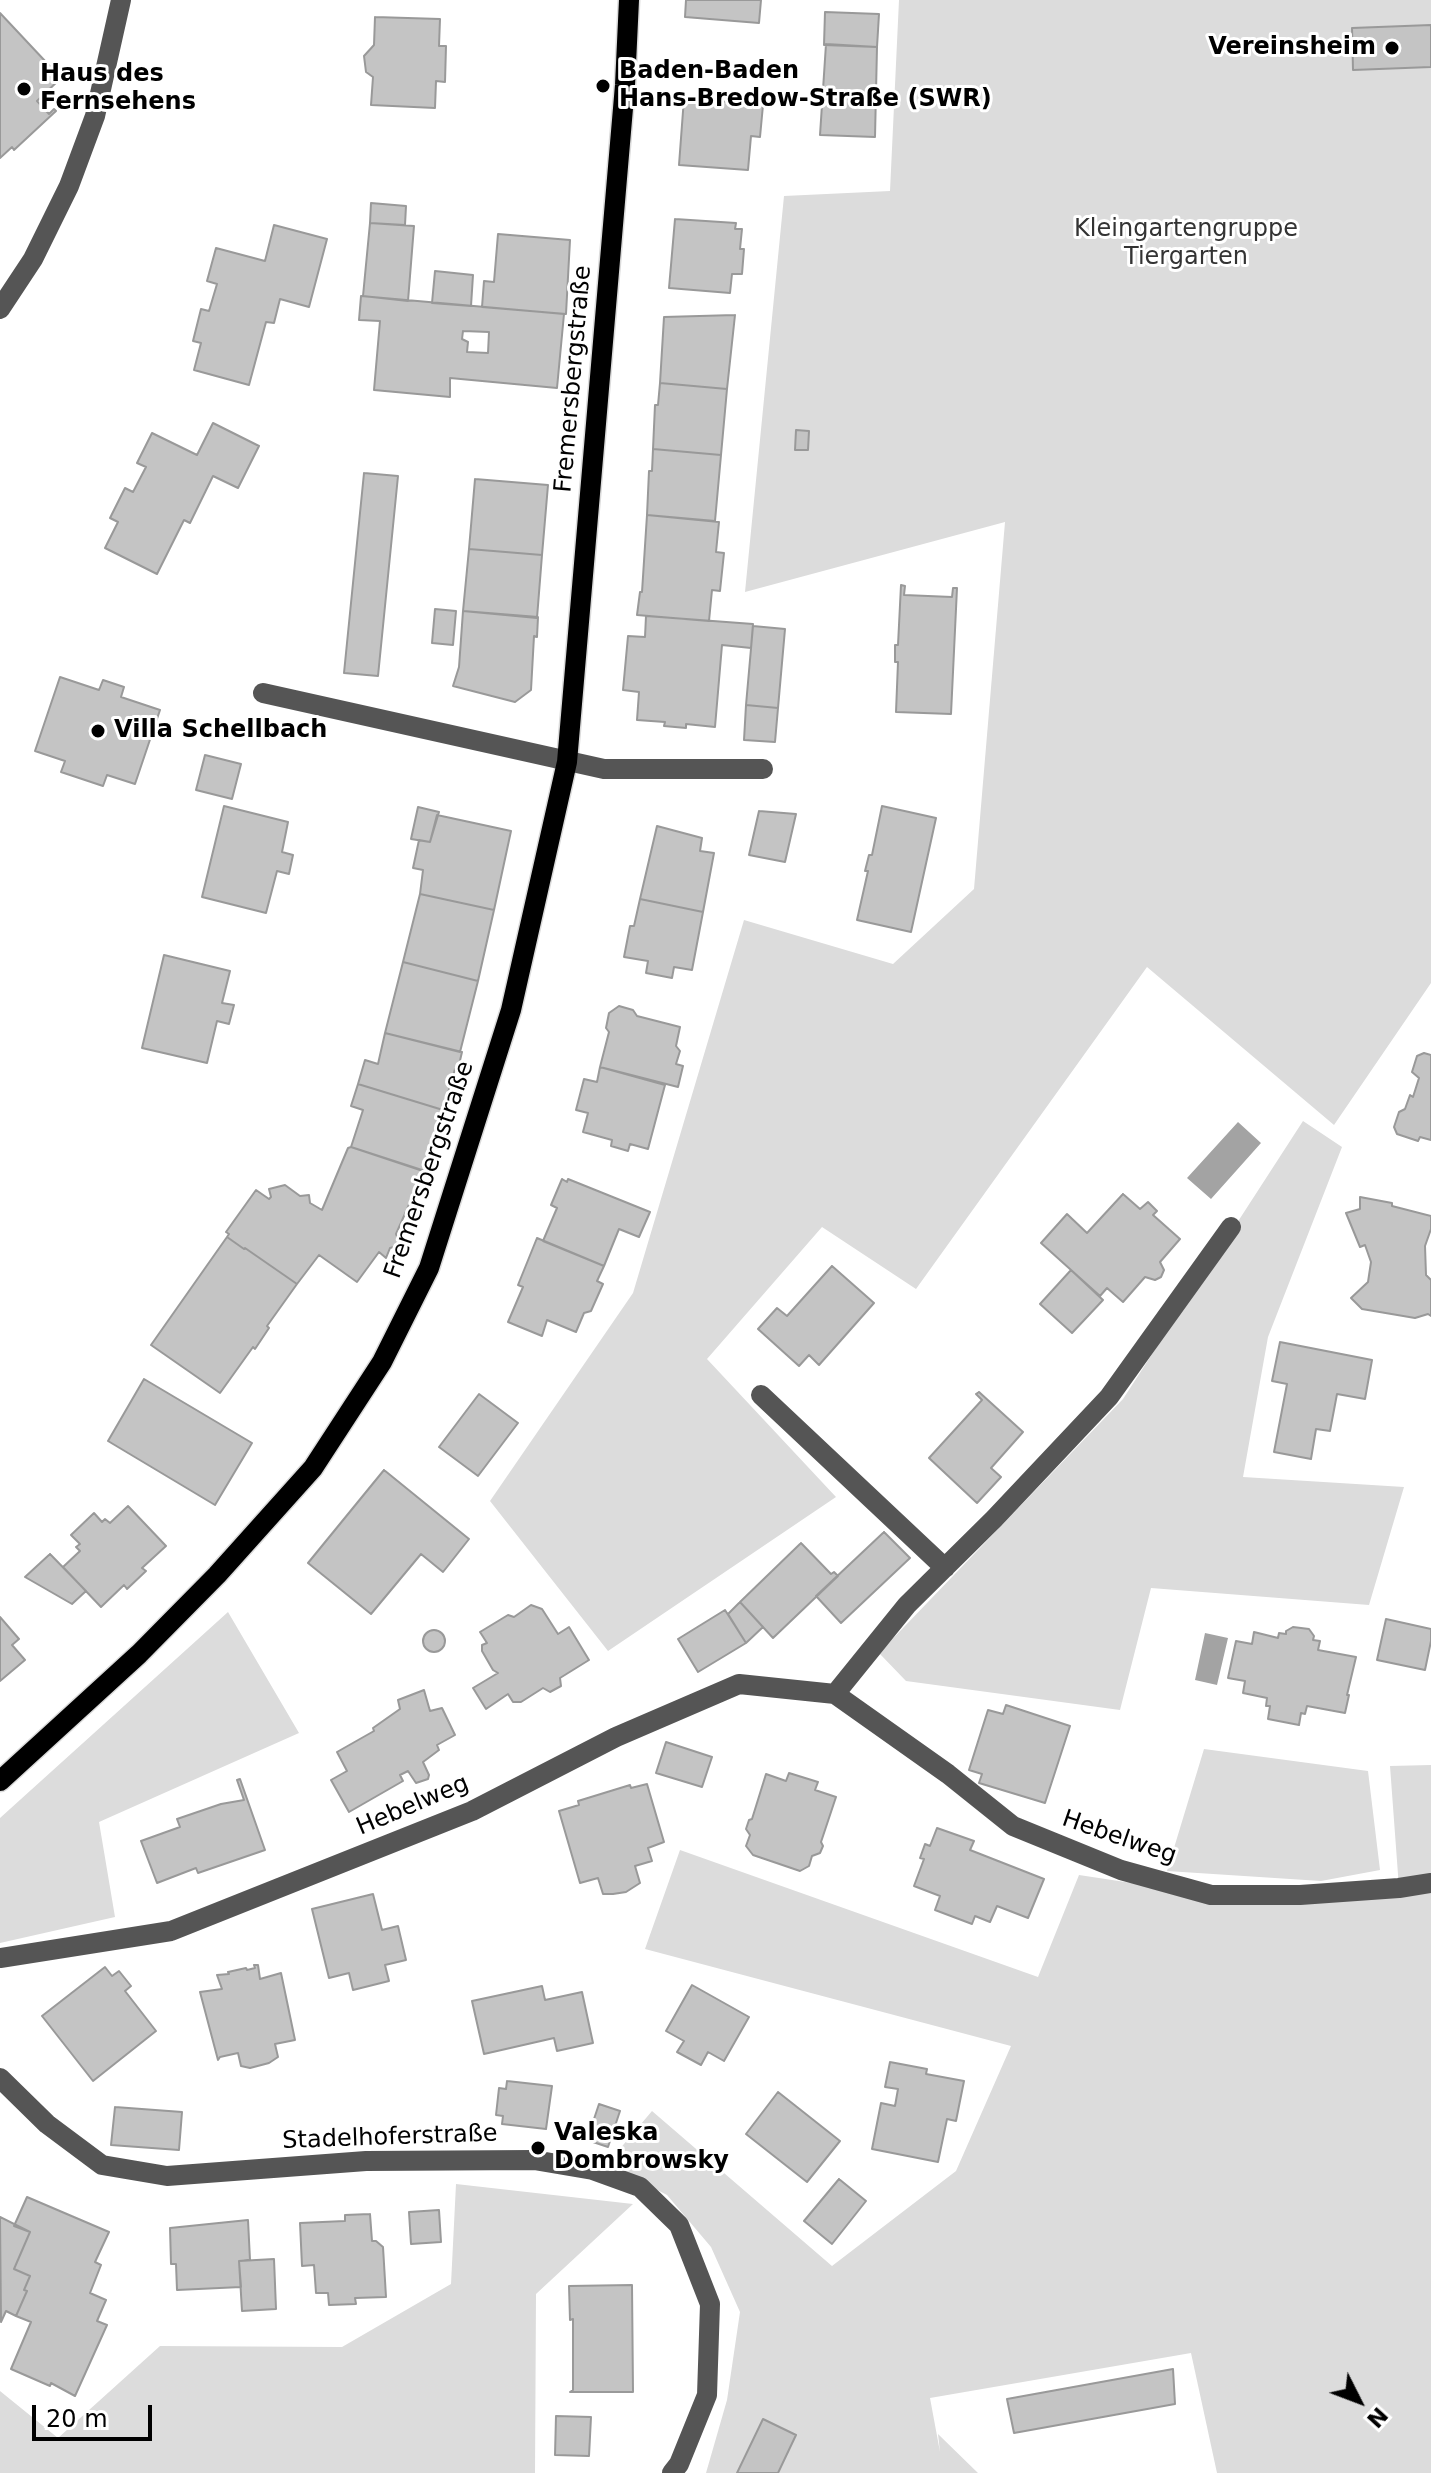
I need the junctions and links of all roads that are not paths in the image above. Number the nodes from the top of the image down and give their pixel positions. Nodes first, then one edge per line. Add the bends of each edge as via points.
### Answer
1 (121, 0) edge
2 (629, 0) edge
3 (0, 309) edge
4 (263, 693) dead end
5 (567, 762) junction
6 (763, 769) dead end
7 (1231, 1227) dead end
8 (761, 1395) dead end
9 (945, 1568) junction
10 (835, 1694) junction
11 (0, 1781) edge
12 (1431, 1883) edge
13 (0, 1958) edge
14 (0, 2078) edge
15 (672, 2473) edge

1 - 3 street via 95,116 69,186 33,259
2 - 5 main road, Fremersbergstraße
4 - 5 street
5 - 6 street via 604,769
5 - 11 main road, Fremersbergstraße via 511,1010 429,1268 382,1362 313,1468 217,1575
7 - 9 street via 1109,1397
8 - 9 street
9 - 10 street via 907,1605
10 - 12 street, Hebelweg via 1013,1826 1121,1870 1211,1895 1300,1895
10 - 13 street, Hebelweg via 739,1684 616,1737 472,1811 171,1931
14 - 15 street, Stadelhoferstraße via 47,2124 102,2165 167,2176 366,2161 534,2160 593,2170 640,2187 679,2225 710,2304 707,2395

